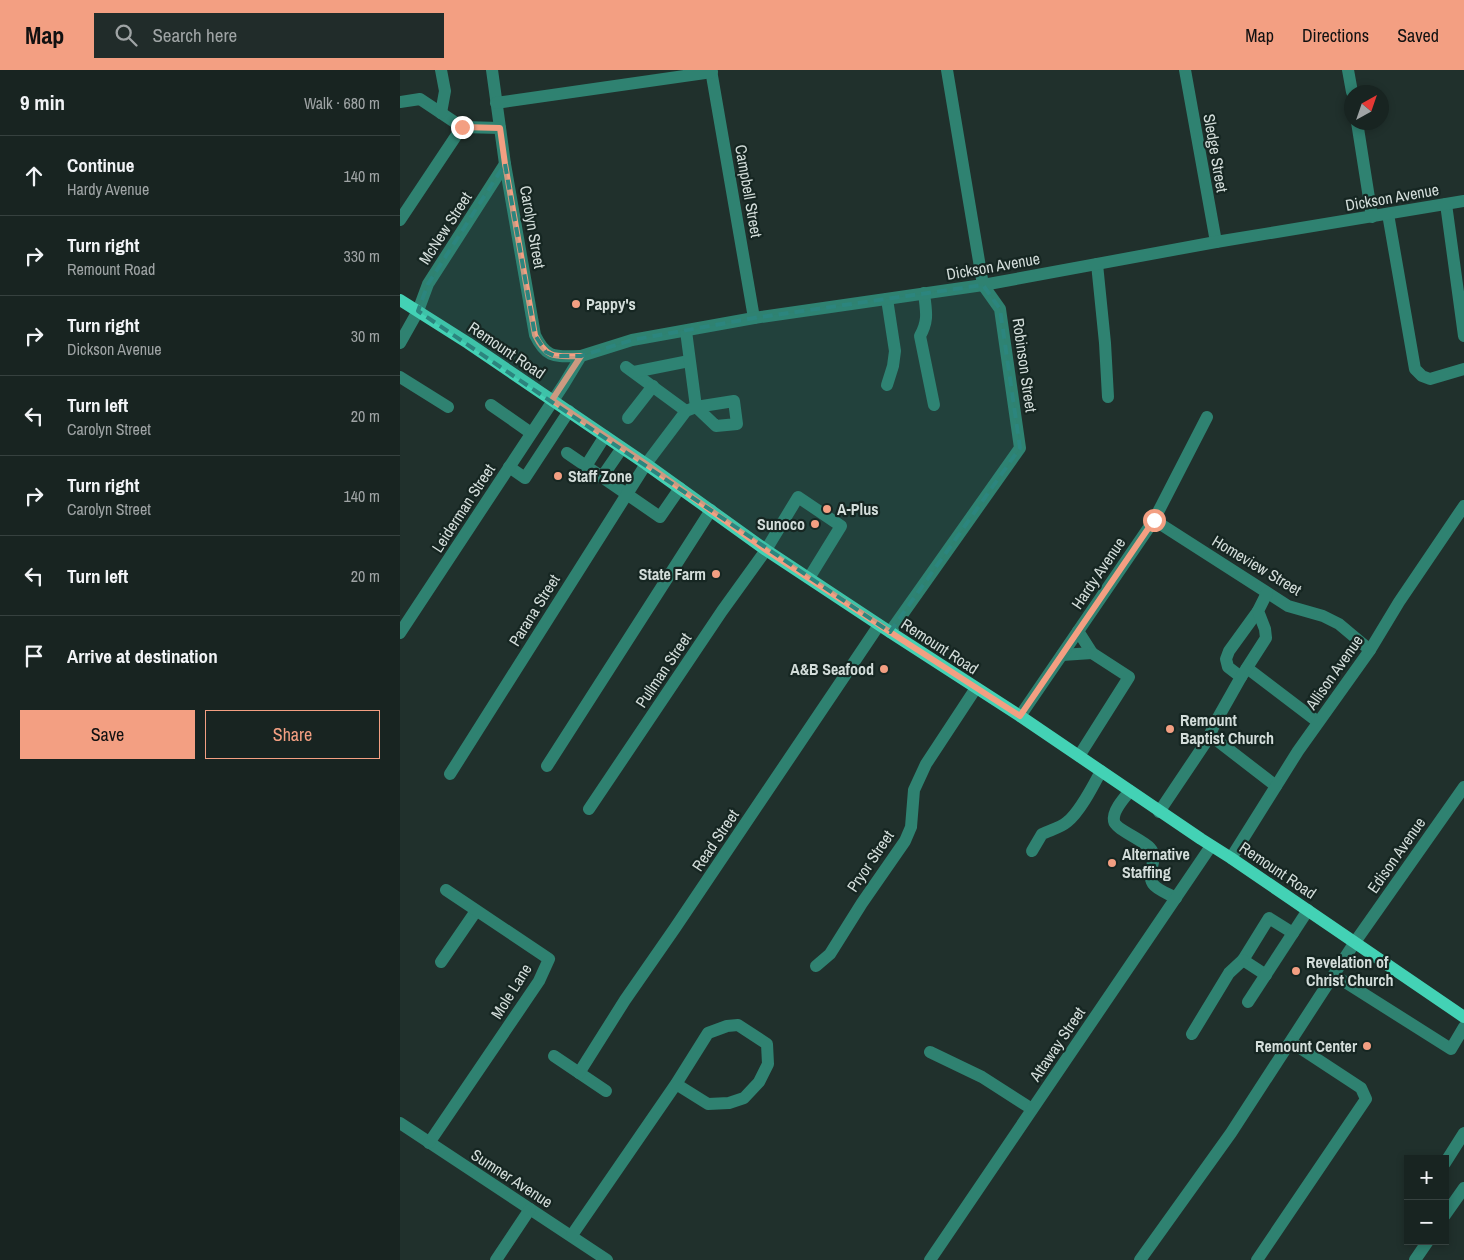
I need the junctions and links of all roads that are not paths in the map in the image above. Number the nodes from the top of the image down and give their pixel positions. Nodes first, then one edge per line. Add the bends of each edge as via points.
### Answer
1 (441, 70) edge
2 (492, 70) edge
3 (948, 70) edge
4 (1185, 70) edge
5 (1348, 70) edge
6 (712, 71) edge
7 (1351, 85) edge
8 (400, 102) edge
9 (496, 103) junction
10 (441, 113) junction
11 (462, 127) junction
12 (500, 128) junction
13 (1358, 130) edge
14 (505, 164) junction
15 (1464, 201) edge
16 (1446, 204) junction
17 (1388, 214) junction
18 (1372, 217) junction
19 (400, 220) edge
20 (1216, 242) junction
21 (1098, 264) junction
22 (984, 285) junction
23 (924, 293) junction
24 (887, 299) junction
25 (400, 300) edge
26 (418, 311) junction
27 (754, 318) junction
28 (686, 331) junction
29 (1464, 336) edge
30 (400, 343) edge
31 (581, 356) junction
32 (690, 360) junction
33 (1464, 369) edge
34 (400, 377) edge
35 (653, 386) junction
36 (887, 386) dead end
37 (1108, 397) dead end
38 (552, 400) junction
39 (491, 405) dead end
40 (934, 405) dead end
41 (448, 407) dead end
42 (691, 409) junction
43 (569, 411) junction
44 (1207, 417) dead end
45 (628, 418) dead end
46 (531, 433) junction
47 (606, 436) junction
48 (622, 448) junction
49 (567, 453) dead end
50 (646, 464) junction
51 (586, 466) junction
52 (508, 467) junction
53 (602, 477) junction
54 (680, 488) junction
55 (627, 494) junction
56 (1464, 506) edge
57 (710, 510) junction
58 (1154, 520) junction
59 (766, 550) junction
60 (809, 578) junction
61 (1267, 593) junction
62 (1258, 611) junction
63 (885, 629) junction
64 (1078, 631) junction
65 (400, 633) edge
66 (1370, 650) junction
67 (1092, 653) junction
68 (1062, 655) junction
69 (1244, 672) junction
70 (976, 688) junction
71 (1020, 716) junction
72 (1318, 722) junction
73 (1210, 735) junction
74 (1079, 756) junction
75 (547, 766) dead end
76 (1102, 772) junction
77 (450, 774) dead end
78 (1276, 786) junction
79 (1464, 787) edge
80 (1130, 791) junction
81 (589, 809) dead end
82 (1159, 812) junction
83 (1211, 846) junction
84 (1032, 851) dead end
85 (1231, 858) junction
86 (446, 890) dead end
87 (1176, 898) junction
88 (1308, 910) junction
89 (476, 911) junction
90 (1293, 933) junction
91 (1355, 942) junction
92 (1243, 960) junction
93 (442, 962) dead end
94 (816, 966) dead end
95 (1266, 975) junction
96 (1334, 975) junction
97 (1248, 1002) dead end
98 (1464, 1017) edge
99 (1464, 1027) edge
100 (1192, 1034) dead end
101 (1291, 1042) junction
102 (930, 1052) dead end
103 (554, 1056) dead end
104 (579, 1073) junction
105 (676, 1084) junction
106 (606, 1091) dead end
107 (1032, 1108) junction
108 (400, 1123) edge
109 (1464, 1133) edge
110 (429, 1143) junction
111 (1449, 1157) edge
112 (1464, 1188) edge
113 (530, 1209) junction
114 (1449, 1209) edge
115 (572, 1235) junction
116 (1425, 1245) edge
117 (496, 1260) edge
118 (607, 1260) edge
119 (930, 1260) edge
120 (1140, 1260) edge
121 (1257, 1260) edge
122 (1416, 1260) edge

1 - 10 street via 445,91
2 - 9 street, Carolyn Street
3 - 22 street, Robinson Street
4 - 20 street, Sledge Street
5 - 7 street
6 - 9 street
6 - 27 street, Campbell Street
8 - 10 street via 420,100
9 - 12 street, Carolyn Street
10 - 11 street
11 - 12 street
11 - 19 street
12 - 14 street, Carolyn Street
13 - 18 street
14 - 26 street, McNew Street via 428,284
14 - 31 street, Carolyn Street via 535,335 546,352 555,356
15 - 16 street, Dickson Avenue
16 - 17 street, Dickson Avenue
16 - 29 street
17 - 18 street, Dickson Avenue
17 - 33 street via 1416,369 1430,379
18 - 20 street, Dickson Avenue
20 - 21 street, Dickson Avenue
21 - 22 street, Dickson Avenue
21 - 37 street
22 - 23 street, Dickson Avenue
22 - 63 street, Robinson Street via 1000,309 1020,448
23 - 24 street, Dickson Avenue
23 - 40 street via 927,317 920,336
24 - 27 street, Dickson Avenue
24 - 36 street via 895,351
25 - 26 main road, Remount Road
26 - 30 street, McNew Street
26 - 38 main road, Remount Road
27 - 28 street, Dickson Avenue
28 - 31 street, Dickson Avenue via 632,340
28 - 32 street
31 - 38 street
32 - 35 street via 630,369
32 - 42 street
34 - 41 street
35 - 42 street
35 - 45 street
38 - 43 main road, Remount Road
38 - 46 street, Leiderman Street
39 - 46 street
42 - 50 street, Parana Street
43 - 47 main road, Remount Road
43 - 52 street via 525,478
44 - 58 street, Hardy Avenue
46 - 52 street, Leiderman Street
47 - 48 main road, Remount Road
47 - 51 street
48 - 50 main road, Remount Road
48 - 53 street
49 - 51 street
50 - 54 main road, Remount Road
50 - 55 street, Parana Street
51 - 53 street
52 - 65 street, Leiderman Street
53 - 55 street
54 - 55 street via 660,517
54 - 57 main road, Remount Road
55 - 77 street, Parana Street
56 - 66 street, Allison Avenue
57 - 59 main road, Remount Road
57 - 75 street
58 - 61 street, Homeview Street
58 - 64 street, Hardy Avenue
59 - 60 main road, Remount Road
59 - 60 street, Pullman Street via 798,497 809,504 840,526
59 - 81 street, Pullman Street
60 - 63 main road, Remount Road
61 - 62 street
61 - 66 street, Homeview Street via 1288,606 1339,624
62 - 69 street via 1266,638
62 - 69 street via 1226,658 1228,667
63 - 70 main road, Remount Road
63 - 104 street, Read Street via 675,928
64 - 67 street
64 - 68 street, Hardy Avenue
66 - 72 street, Allison Avenue
67 - 68 street
67 - 74 street via 1129,677
68 - 71 street, Hardy Avenue
69 - 72 street
69 - 73 street
70 - 71 main road, Remount Road
70 - 94 street, Pryor Street via 926,764 914,790 912,827 905,841 830,954
71 - 74 main road, Remount Road
72 - 78 street, Allison Avenue
73 - 78 street
73 - 82 street
74 - 76 main road, Remount Road
76 - 80 main road, Remount Road
76 - 84 street via 1077,811 1058,828 1042,834
78 - 85 street, Allison Avenue
79 - 91 street, Edison Avenue
80 - 82 main road, Remount Road
80 - 87 street via 1115,811 1113,820 1152,850 1155,856 1150,878 1154,886
82 - 83 main road, Remount Road
83 - 85 main road, Remount Road
83 - 87 street, Attaway Street
85 - 88 main road, Remount Road
86 - 89 street, Mole Lane
87 - 107 street, Attaway Street
88 - 90 street
88 - 91 main road, Remount Road
89 - 93 street
89 - 110 street, Mole Lane via 548,959 539,981
90 - 92 street via 1269,918
90 - 95 street
91 - 96 street, Edison Avenue
91 - 98 main road, Remount Road
92 - 95 street
92 - 100 street via 1229,973
95 - 97 street
96 - 99 street via 1451,1049
96 - 101 street, Edison Avenue
101 - 120 street, Edison Avenue
101 - 121 street via 1361,1088 1366,1099
102 - 107 street via 982,1077
103 - 104 street
104 - 106 street
105 - 105 street via 708,1033 738,1025 767,1044 768,1064 759,1082 744,1098 708,1104
105 - 115 street
107 - 119 street, Attaway Street
108 - 110 street, Sumner Avenue
109 - 111 street
110 - 113 street, Sumner Avenue
112 - 114 street
113 - 115 street, Sumner Avenue
113 - 117 street
115 - 118 street, Sumner Avenue
116 - 122 street

